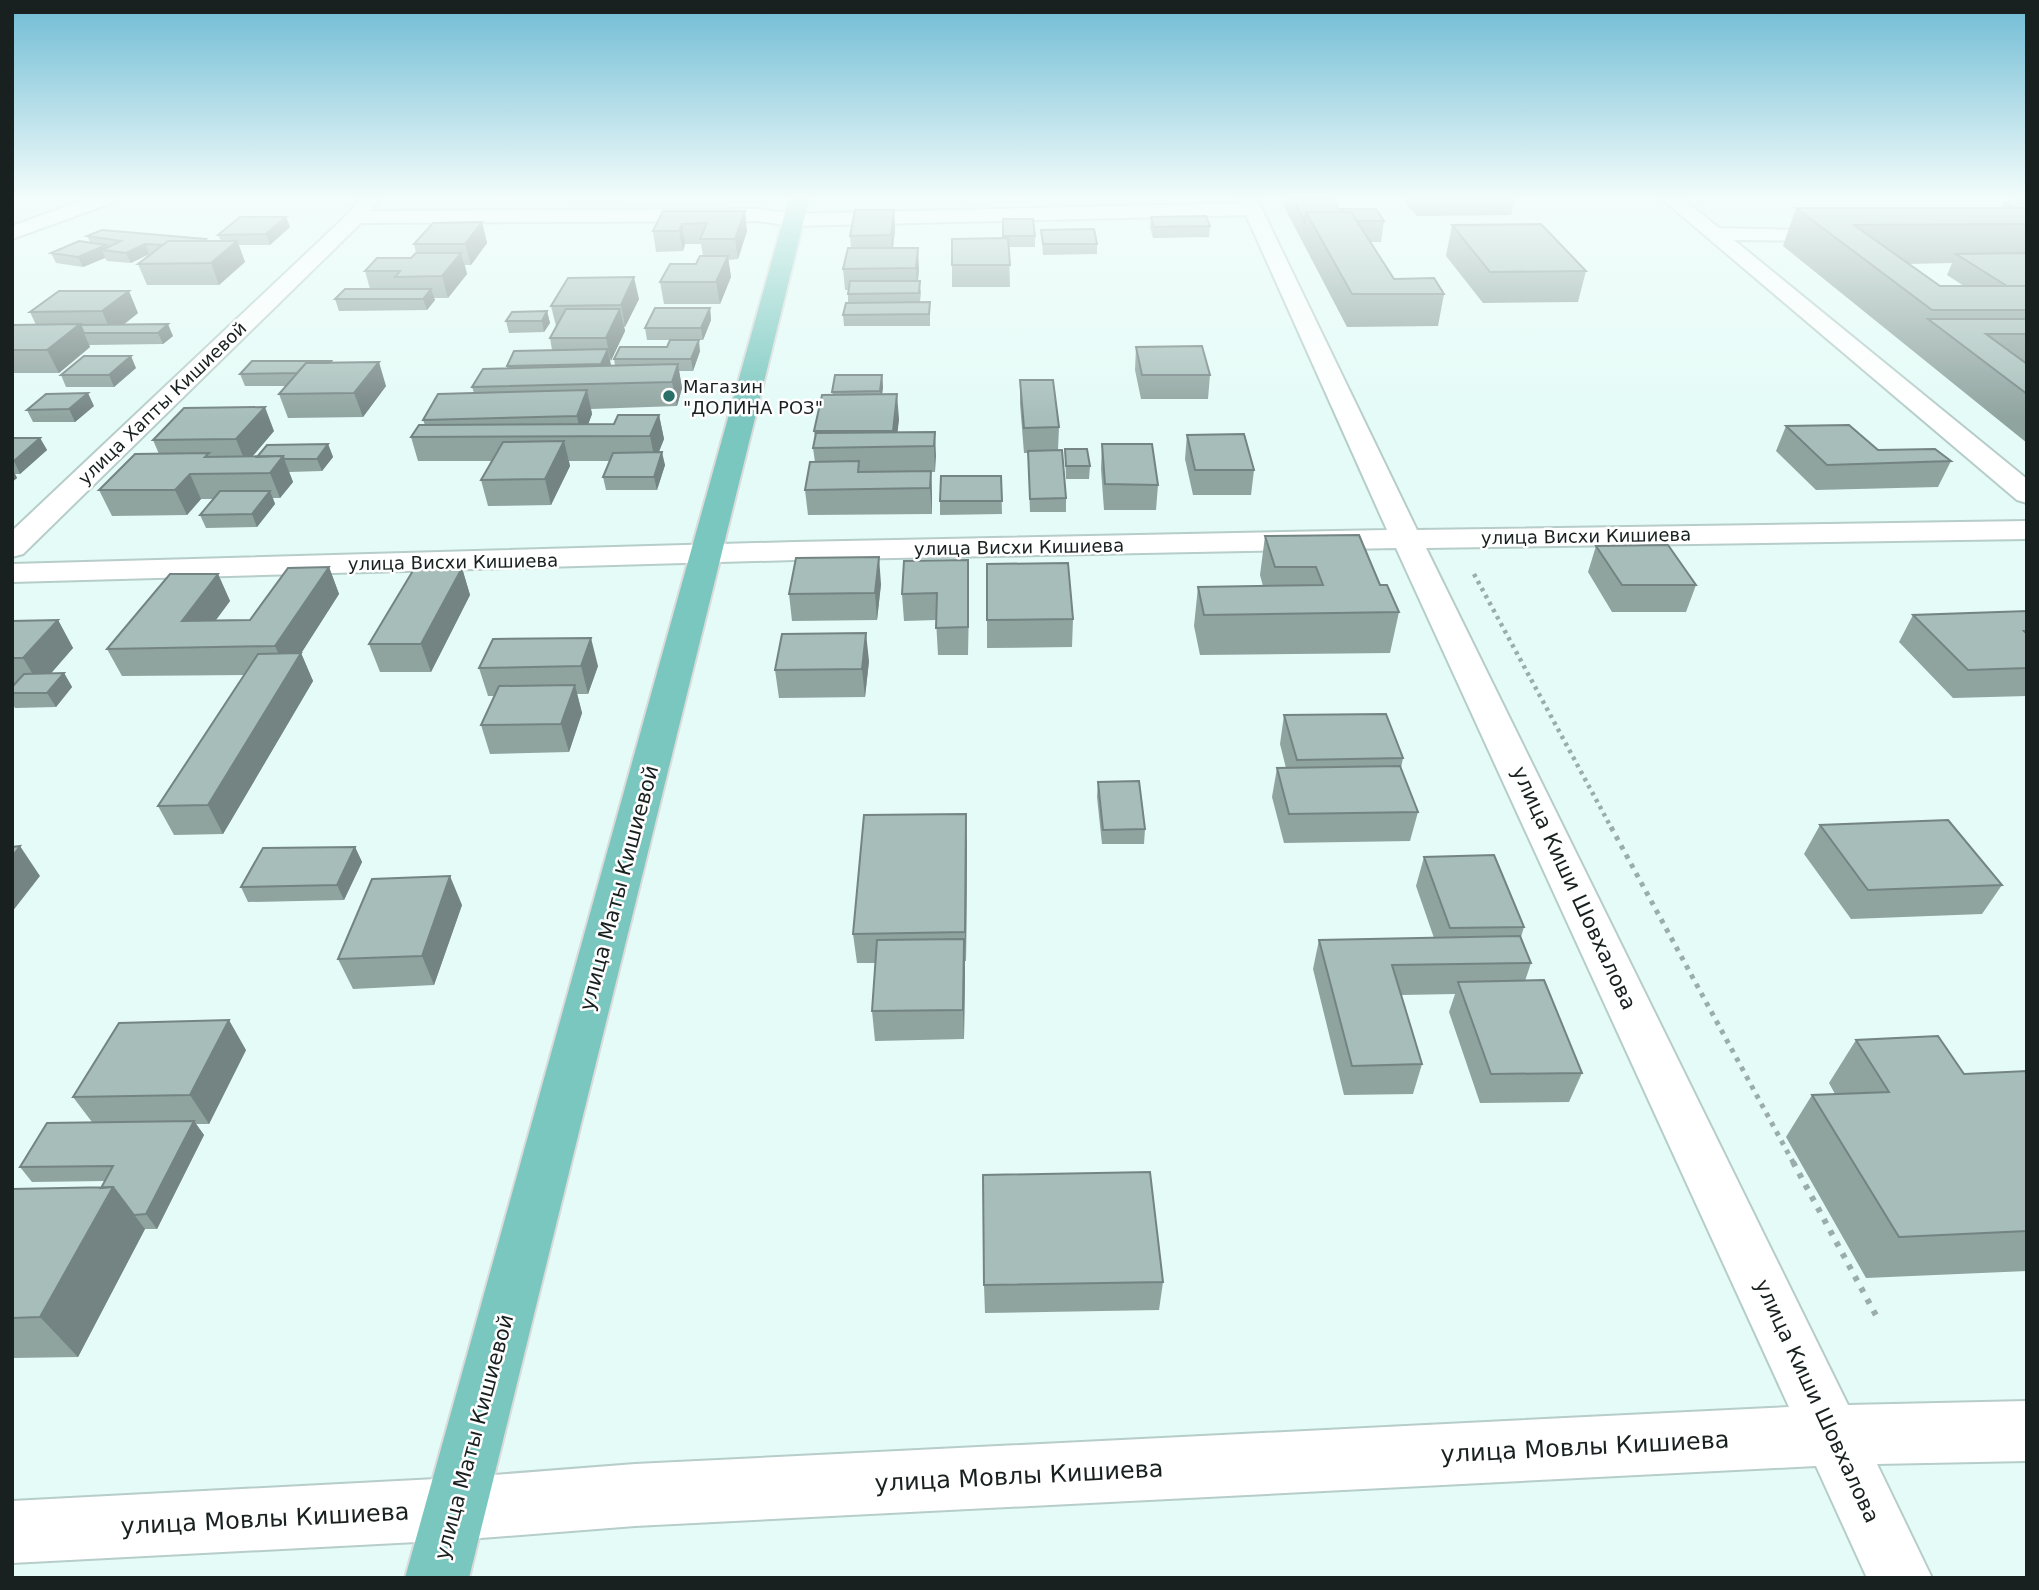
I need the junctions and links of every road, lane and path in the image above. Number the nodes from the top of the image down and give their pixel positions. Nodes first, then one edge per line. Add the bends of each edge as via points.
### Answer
1 (296, 273) edge
2 (779, 273) edge
3 (1283, 273) edge
4 (1762, 273) edge
5 (2027, 494) edge
6 (2027, 530) edge
7 (1407, 539) junction
8 (12, 548) edge
9 (707, 555) junction
10 (1471, 568) dead end
11 (12, 573) edge
12 (1879, 1321) dead end
13 (2027, 1431) edge
14 (1833, 1435) junction
15 (455, 1509) junction
16 (12, 1532) edge
17 (437, 1578) edge
18 (1900, 1578) edge

1 - 8 street, улица Хапты Кишиевой
2 - 9 main road, улица Маты Кишиевой
3 - 7 street, улица Киши Шовхалова
4 - 5 street
6 - 7 street, улица Висхи Кишиева
7 - 9 street, улица Висхи Кишиева
7 - 14 street, улица Киши Шовхалова
9 - 11 street, улица Висхи Кишиева
9 - 15 main road, улица Маты Кишиевой
10 - 12 path
13 - 14 street, улица Мовлы Кишиева
14 - 15 street, улица Мовлы Кишиева via 635,1495
14 - 18 street, улица Киши Шовхалова
15 - 16 street, улица Мовлы Кишиева
15 - 17 main road, улица Маты Кишиевой

